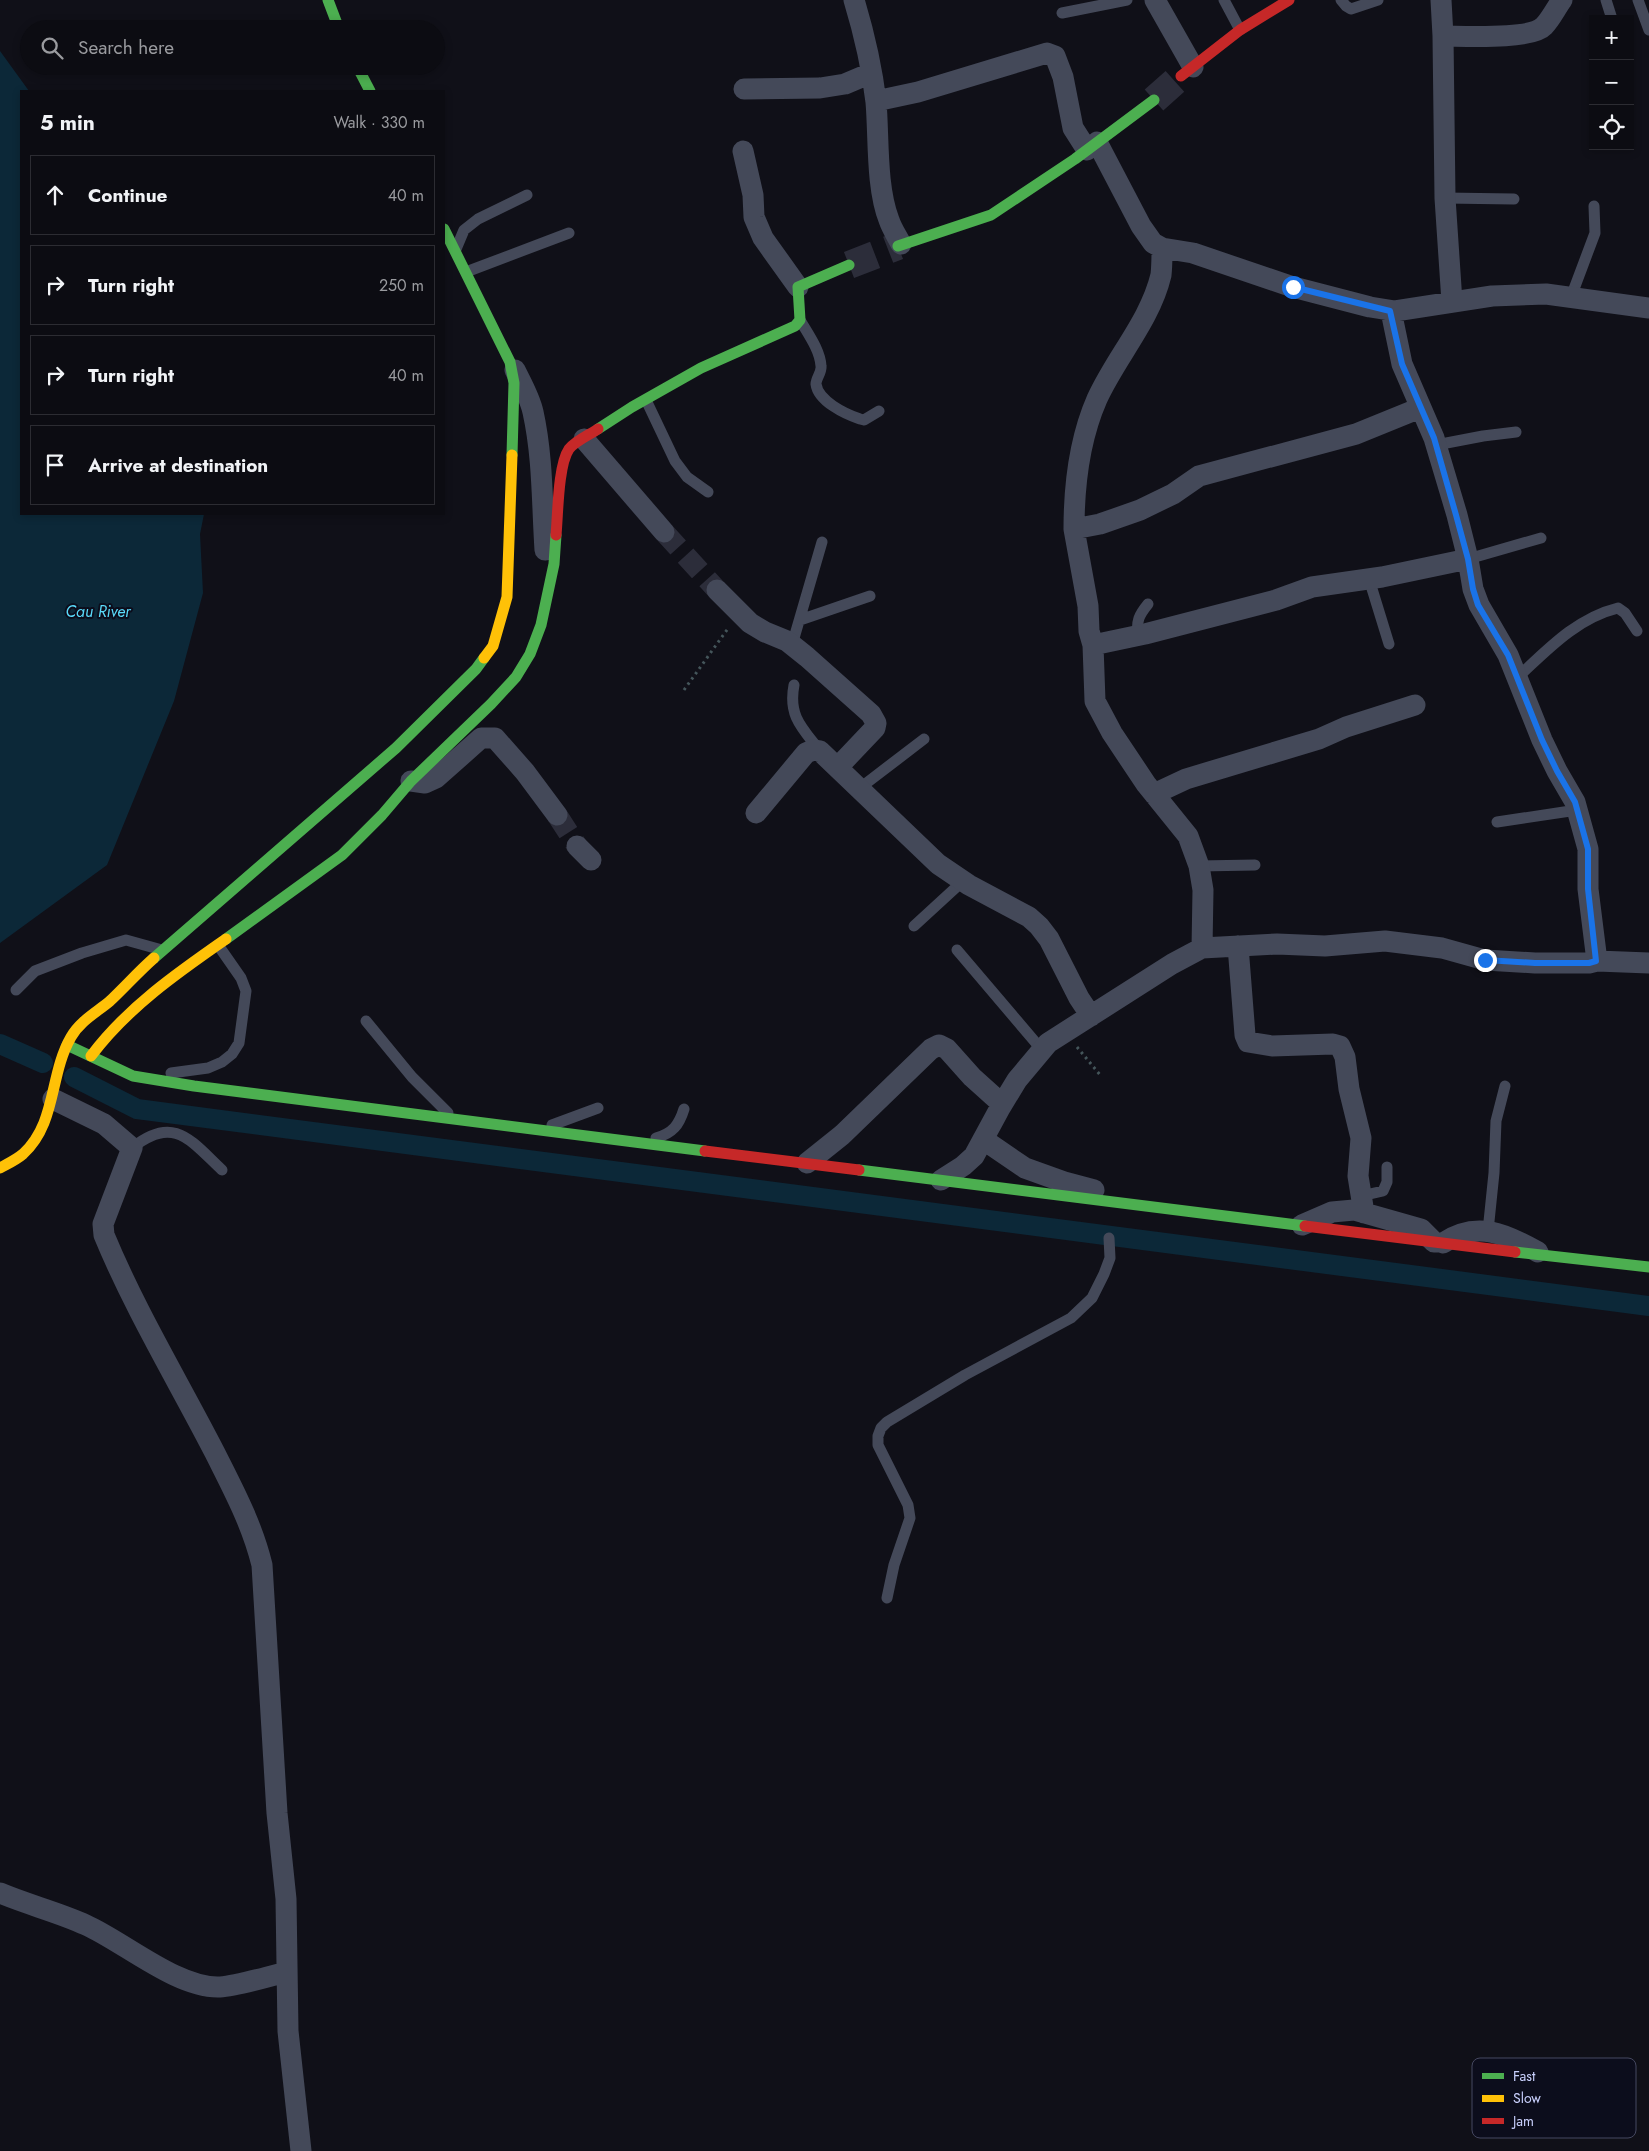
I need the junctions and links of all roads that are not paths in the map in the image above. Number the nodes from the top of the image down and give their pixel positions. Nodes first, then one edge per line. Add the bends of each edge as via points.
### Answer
1 (328, 0) edge
2 (854, 0) edge
3 (1127, 0) edge
4 (1155, 0) edge
5 (1224, 0) edge
6 (1289, 0) edge
7 (1341, 0) edge
8 (1378, 0) edge
9 (1441, 0) edge
10 (1562, 0) edge
11 (1606, 0) edge
12 (1638, 0) edge
13 (1062, 13) dead end
14 (1611, 15) edge
15 (336, 20) edge
16 (1240, 30) junction
17 (1649, 30) edge
18 (1443, 36) junction
19 (1187, 71) joint
20 (871, 73) junction
21 (362, 75) edge
22 (744, 89) dead end
23 (369, 90) edge
24 (1154, 100) tunnel mouth
25 (876, 101) junction
26 (1092, 146) junction
27 (743, 152) dead end
28 (527, 195) dead end
29 (1445, 198) junction
30 (1514, 199) dead end
31 (1594, 206) dead end
32 (445, 231) edge
33 (568, 233) dead end
34 (900, 245) joint
35 (1162, 248) junction
36 (455, 250) junction
37 (848, 266) tunnel mouth
38 (466, 272) junction
39 (798, 287) junction
40 (1571, 297) junction
41 (1452, 302) junction
42 (1649, 308) edge
43 (1390, 311) junction
44 (800, 320) junction
45 (510, 362) junction
46 (646, 400) junction
47 (1420, 408) junction
48 (879, 411) dead end
49 (1516, 432) dead end
50 (584, 439) junction
51 (1436, 445) junction
52 (708, 492) dead end
53 (1074, 529) junction
54 (664, 532) tunnel mouth
55 (1541, 538) dead end
56 (822, 542) dead end
57 (1468, 559) junction
58 (1369, 579) junction
59 (717, 590) tunnel mouth
60 (546, 593) junction
61 (870, 596) dead end
62 (1148, 604) dead end
63 (800, 620) junction
64 (1637, 631) dead end
65 (1138, 636) junction
66 (1389, 644) dead end
67 (792, 645) junction
68 (1093, 645) junction
69 (1518, 677) junction
70 (794, 685) dead end
71 (1415, 705) dead end
72 (924, 739) dead end
73 (820, 751) junction
74 (838, 767) junction
75 (411, 781) junction
76 (860, 788) junction
77 (1154, 794) junction
78 (1577, 810) junction
79 (756, 813) dead end
80 (557, 815) tunnel mouth
81 (1497, 822) dead end
82 (1255, 865) dead end
83 (1199, 866) junction
84 (963, 881) junction
85 (914, 926) dead end
86 (218, 945) junction
87 (1238, 946) junction
88 (1202, 948) junction
89 (163, 950) junction
90 (957, 950) dead end
91 (1596, 961) junction
92 (1649, 963) edge
93 (16, 990) dead end
94 (1091, 1016) junction
95 (366, 1021) dead end
96 (67, 1045) junction
97 (1042, 1050) junction
98 (91, 1056) junction
99 (144, 1078) junction
100 (1505, 1086) dead end
101 (53, 1099) junction
102 (1002, 1104) junction
103 (598, 1108) dead end
104 (684, 1109) dead end
105 (452, 1118) junction
106 (543, 1129) junction
107 (984, 1140) junction
108 (642, 1141) junction
109 (128, 1144) junction
110 (807, 1163) junction
111 (1387, 1167) dead end
112 (0, 1168) edge
113 (222, 1170) dead end
114 (941, 1180) junction
115 (1363, 1204) junction
116 (1107, 1206) junction
117 (1302, 1225) junction
118 (1488, 1231) junction
119 (1109, 1238) dead end
120 (1438, 1242) junction
121 (1542, 1255) junction
122 (1649, 1267) edge
123 (887, 1598) dead end
124 (0, 1893) edge
125 (287, 1972) junction
126 (301, 2151) edge

1 - 15 street
2 - 20 street
3 - 13 lane
4 - 19 street
5 - 16 lane
6 - 16 street
7 - 8 lane via 1352,9
9 - 18 street
10 - 18 street via 1543,28 1531,32 1510,36
11 - 14 lane
12 - 17 lane
16 - 19 street
18 - 29 street
20 - 22 street via 837,86
20 - 25 street
21 - 23 street
24 - 26 street
25 - 26 street via 918,92 1047,53 1055,56 1063,77 1073,128
25 - 34 street via 884,198 888,220
26 - 34 street via 991,215
26 - 35 street via 1141,226 1153,243
27 - 39 street via 753,195 754,217 762,238
28 - 36 lane via 478,219 464,230
29 - 30 lane
29 - 41 street
31 - 40 lane via 1595,233
32 - 36 street
33 - 38 lane
35 - 43 street via 1193,253 1312,292
35 - 53 street via 1161,274 1151,303 1107,378 1086,432 1078,463
36 - 38 street
37 - 39 street
38 - 45 street
39 - 44 street
40 - 41 street via 1510,295
40 - 42 street
41 - 43 street
43 - 47 street via 1402,364
44 - 46 street via 795,326 701,368
44 - 48 lane via 817,350 822,367 816,382 819,394 828,403 860,419
45 - 60 street via 533,412
45 - 89 street via 514,384 509,565 507,597 493,646 476,669 396,748
46 - 50 street
46 - 52 lane via 679,468
47 - 51 street
47 - 53 street via 1356,434 1199,476 1173,494 1140,510
49 - 51 lane
50 - 54 street
50 - 60 street via 570,447 566,454 560,482 554,564
51 - 57 street
53 - 68 street
55 - 57 lane
56 - 63 lane
57 - 58 street
57 - 69 street via 1478,605
58 - 65 street via 1312,587 1276,600
58 - 66 lane
59 - 67 street via 750,623
60 - 75 street via 541,625 530,654 516,677
61 - 63 lane
62 - 65 lane via 1139,614 1136,624
63 - 67 lane
64 - 69 lane via 1625,613 1618,608 1610,610 1586,620 1562,636
65 - 68 street
67 - 74 street via 871,714 876,723 875,728
68 - 77 street via 1095,701 1112,733
69 - 78 street via 1542,740
70 - 73 lane via 791,701 798,723
71 - 77 street via 1319,739 1186,779
72 - 76 lane
73 - 74 street
73 - 79 street via 806,753
74 - 76 street
75 - 80 street via 425,784 481,738 495,738
75 - 86 street via 342,855
76 - 84 street via 938,864
77 - 83 street via 1188,836
78 - 81 lane
78 - 91 street via 1588,849 1588,889
82 - 83 lane
83 - 88 street via 1204,910
84 - 85 lane
84 - 94 street via 1029,917 1039,926
86 - 98 street via 135,1008 109,1032
86 - 99 lane via 246,991 239,1043 232,1054 208,1068
87 - 88 street
87 - 91 street via 1325,946 1385,940 1442,948 1485,960 1535,963
87 - 115 street via 1248,1042 1272,1046 1340,1046 1361,1138 1358,1176
88 - 94 street
89 - 93 lane via 126,940 35,970
89 - 96 street via 80,1025
90 - 97 lane
91 - 92 street
94 - 97 street
95 - 105 lane via 412,1077
96 - 98 street
96 - 101 street
97 - 102 street
98 - 99 street
99 - 105 street
100 - 118 lane via 1496,1122
101 - 109 street via 104,1124
101 - 112 street via 39,1136 22,1155
102 - 107 street
102 - 110 street via 947,1049 939,1045 924,1055 842,1135
103 - 106 lane
104 - 108 lane via 680,1123 668,1134
105 - 106 street
106 - 108 street
107 - 114 street via 974,1156
107 - 116 street via 1025,1168 1099,1192
108 - 110 street
109 - 113 lane via 153,1134 175,1132 195,1144
109 - 125 street via 103,1224 104,1235 246,1515 262,1565 277,1813 286,1899
110 - 114 street
111 - 115 lane via 1383,1192
114 - 116 street
115 - 117 street via 1354,1210 1332,1212
115 - 120 street via 1422,1229
116 - 117 street
117 - 120 street
118 - 120 street via 1456,1234
118 - 121 street via 1513,1238
119 - 123 lane via 1110,1258 1104,1274 1092,1298 1072,1318 965,1374 881,1428 878,1445 908,1505 910,1518 894,1564
120 - 121 street
121 - 122 street
124 - 125 street via 85,1924 155,1965 197,1983 220,1987
125 - 126 street via 288,2031

